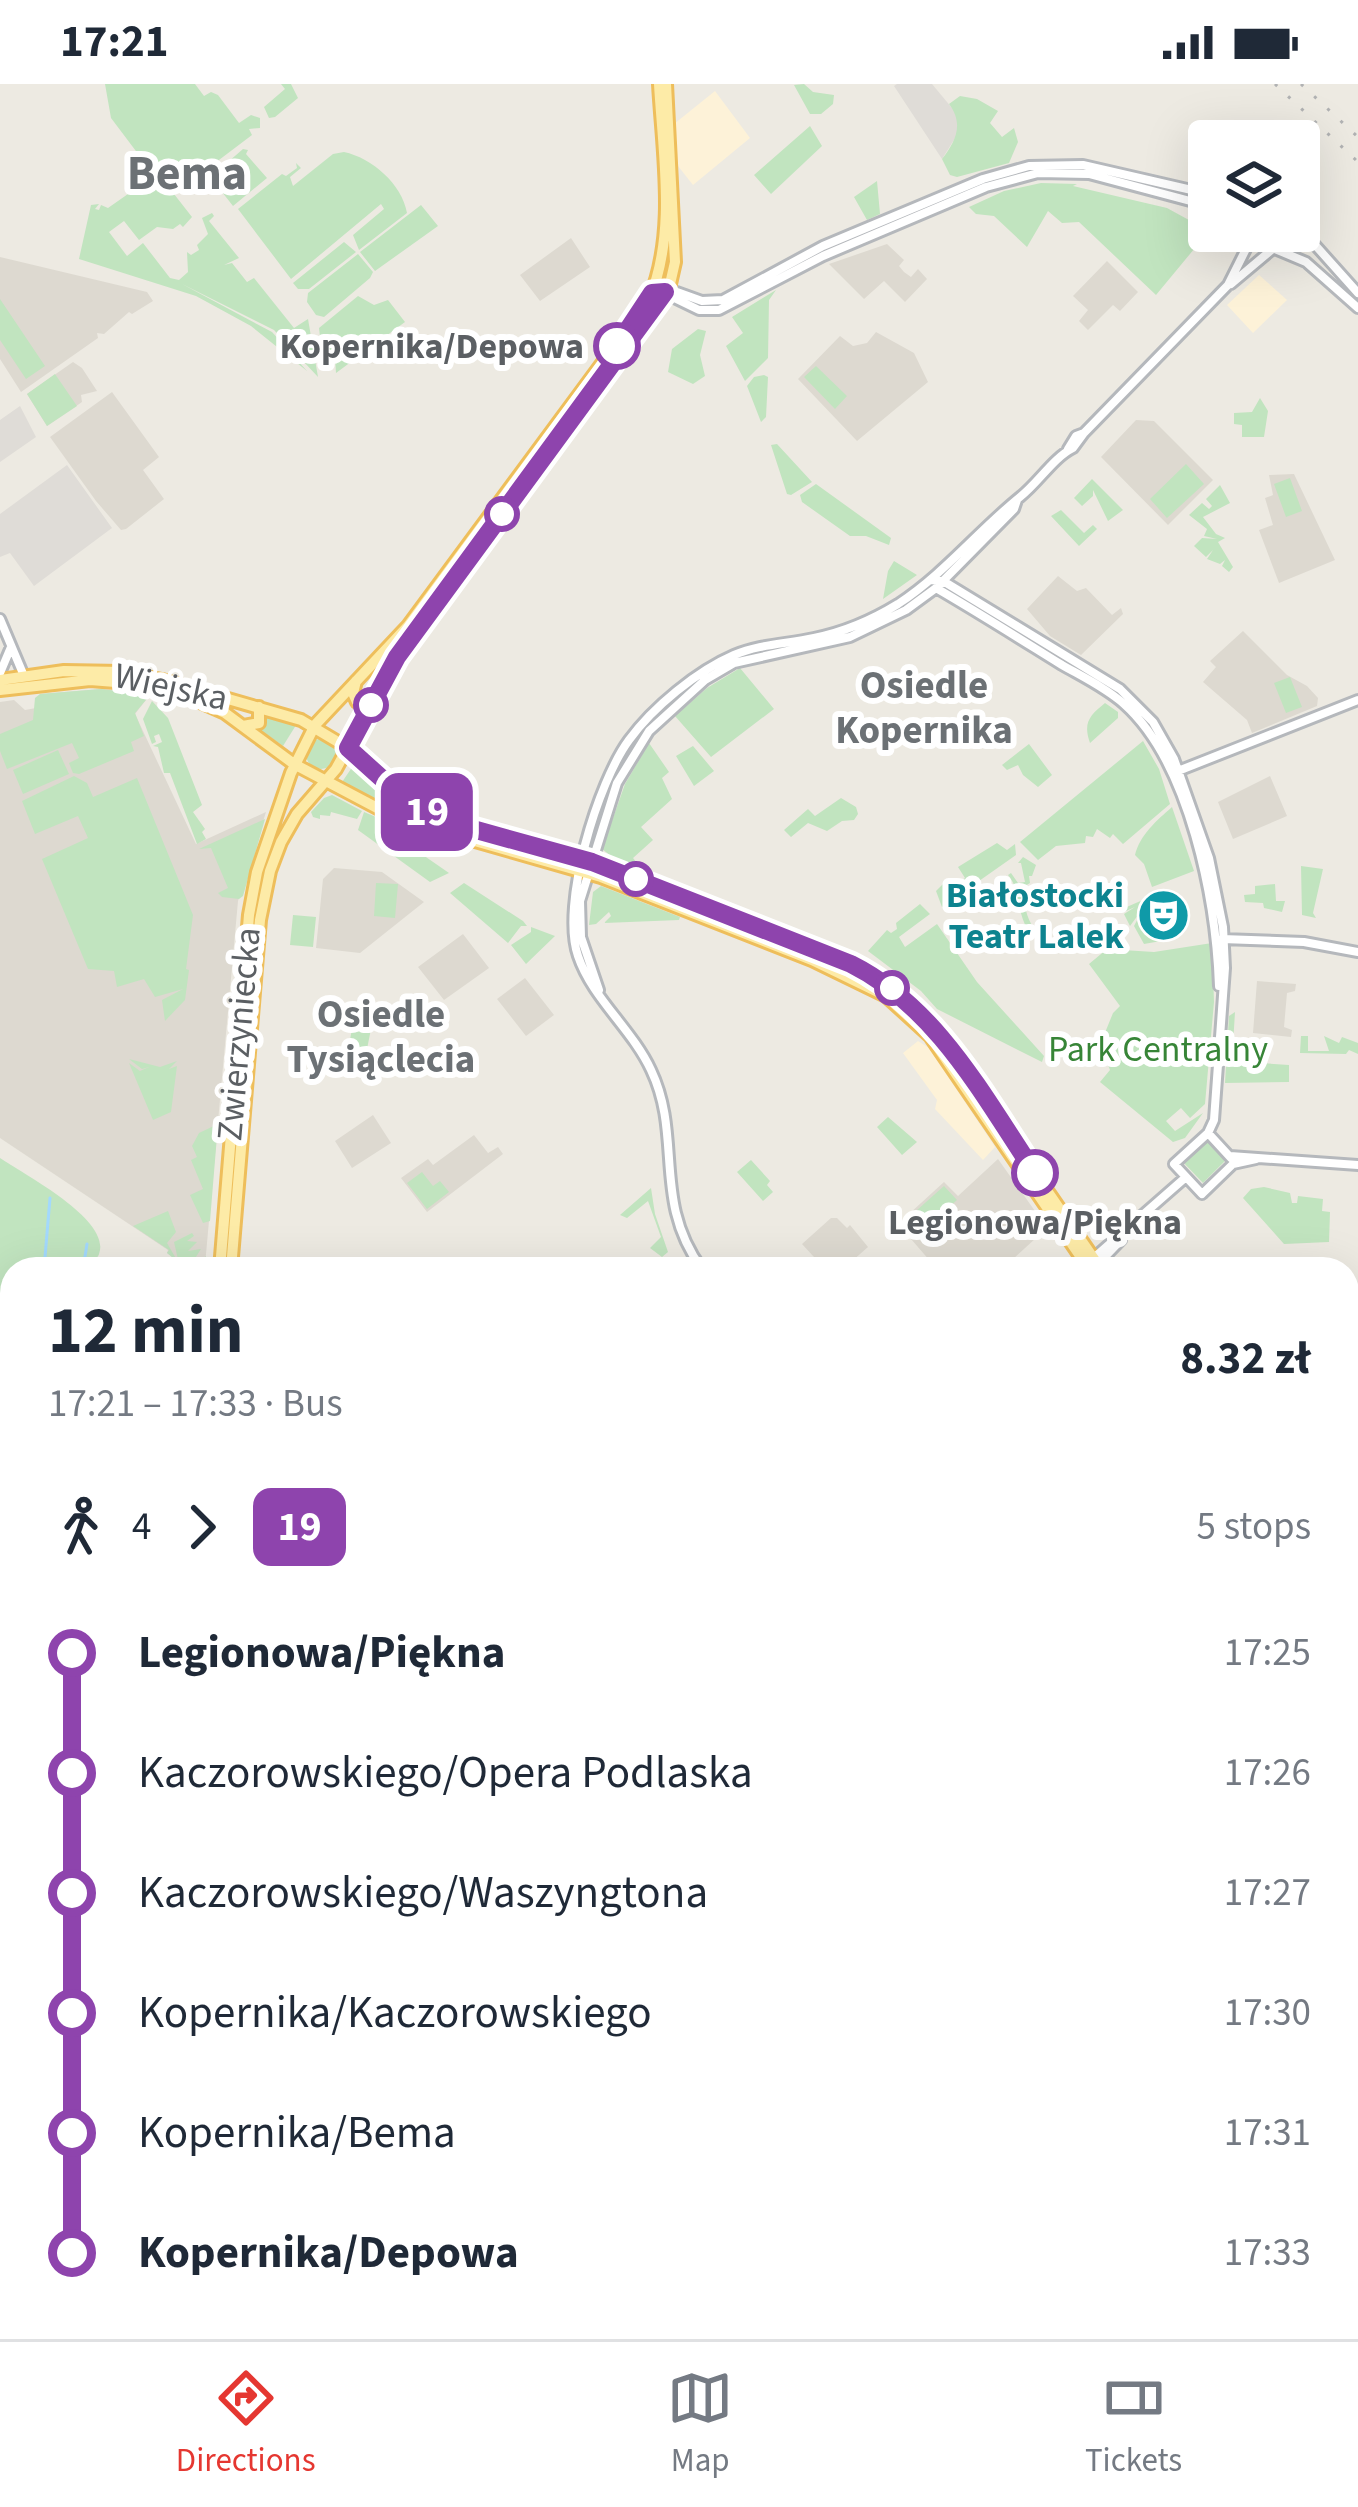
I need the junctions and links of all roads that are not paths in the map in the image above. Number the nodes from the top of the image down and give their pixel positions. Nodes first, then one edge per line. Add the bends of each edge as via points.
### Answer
1 (663, 84) edge
2 (1121, 179) junction
3 (985, 183) junction
4 (1188, 190) edge
5 (1188, 200) edge
6 (1243, 252) edge
7 (1271, 252) edge
8 (1282, 252) edge
9 (1319, 252) edge
10 (790, 268) junction
11 (666, 275) junction
12 (1228, 285) junction
13 (665, 292) junction
14 (1358, 293) edge
15 (1358, 308) edge
16 (504, 503) junction
17 (936, 583) junction
18 (0, 619) edge
19 (11, 645) junction
20 (802, 645) junction
21 (0, 676) edge
22 (25, 681) junction
23 (356, 681) junction
24 (0, 690) edge
25 (1358, 700) edge
26 (372, 703) junction
27 (259, 706) junction
28 (314, 725) junction
29 (243, 726) junction
30 (633, 734) junction
31 (647, 734) junction
32 (348, 748) junction
33 (294, 764) junction
34 (1175, 772) junction
35 (326, 782) junction
36 (398, 793) junction
37 (281, 802) junction
38 (384, 812) junction
39 (297, 814) junction
40 (601, 819) junction
41 (585, 866) junction
42 (252, 896) junction
43 (262, 909) junction
44 (1220, 939) junction
45 (1358, 952) edge
46 (879, 985) junction
47 (969, 1083) junction
48 (239, 1104) junction
49 (1208, 1132) junction
50 (1232, 1160) junction
51 (1358, 1165) edge
52 (1186, 1177) junction
53 (221, 1257) edge
54 (232, 1257) edge
55 (694, 1257) edge
56 (1086, 1257) edge
57 (1101, 1257) edge

1 - 11 main road
2 - 3 street via 1056,171
2 - 4 street
2 - 5 street
3 - 10 street
3 - 10 street
6 - 12 street
7 - 12 street
8 - 15 street via 1306,262
9 - 14 street
10 - 13 street via 718,310 689,307
11 - 13 main road
11 - 13 street
12 - 17 street
13 - 16 main road
16 - 23 main road, Zwierzyniecka
16 - 26 main road, Zwierzyniecka
17 - 20 street via 850,637
17 - 34 street via 1113,683
18 - 19 street
19 - 21 street
19 - 22 street
20 - 30 street via 755,648 714,665
20 - 31 street via 722,669
21 - 22 main road, Wiejska
22 - 24 main road, Wiejska
22 - 27 main road, Wiejska via 78,670 122,672
22 - 29 main road, Wiejska via 141,684 204,703
23 - 26 main road via 357,702
23 - 28 main road, Zwierzyniecka
25 - 34 street
26 - 32 main road, Zwierzyniecka
27 - 28 main road, Wiejska
27 - 29 main road via 259,723
28 - 32 main road, Wiejska
28 - 33 main road, Zwierzyniecka
29 - 33 main road, Wiejska
30 - 31 street
30 - 40 street via 616,761
31 - 40 street
32 - 35 main road, Zwierzyniecka
32 - 36 main road, Wiejska
33 - 35 main road, Wiejska
33 - 37 main road, Zwierzyniecka
34 - 44 street via 1209,872
35 - 38 main road, Wiejska
35 - 39 main road, Zwierzyniecka
36 - 38 main road via 384,797
36 - 41 main road, Wiejska via 462,826
37 - 39 main road
37 - 42 main road, Zwierzyniecka
38 - 41 main road, Wiejska via 443,835
39 - 43 main road, Zwierzyniecka via 275,856
40 - 41 street
41 - 46 main road
41 - 55 street via 571,905 576,929 599,992 654,1077 672,1205
42 - 43 main road
42 - 48 main road, Zwierzyniecka
43 - 48 main road, Zwierzyniecka
44 - 45 street
44 - 49 street
46 - 47 main road
46 - 47 main road via 934,1028
47 - 56 main road
48 - 53 main road, Zwierzyniecka
48 - 54 main road, Zwierzyniecka
49 - 50 street
49 - 52 street via 1174,1164
50 - 51 street
50 - 52 street via 1202,1194
52 - 57 street

